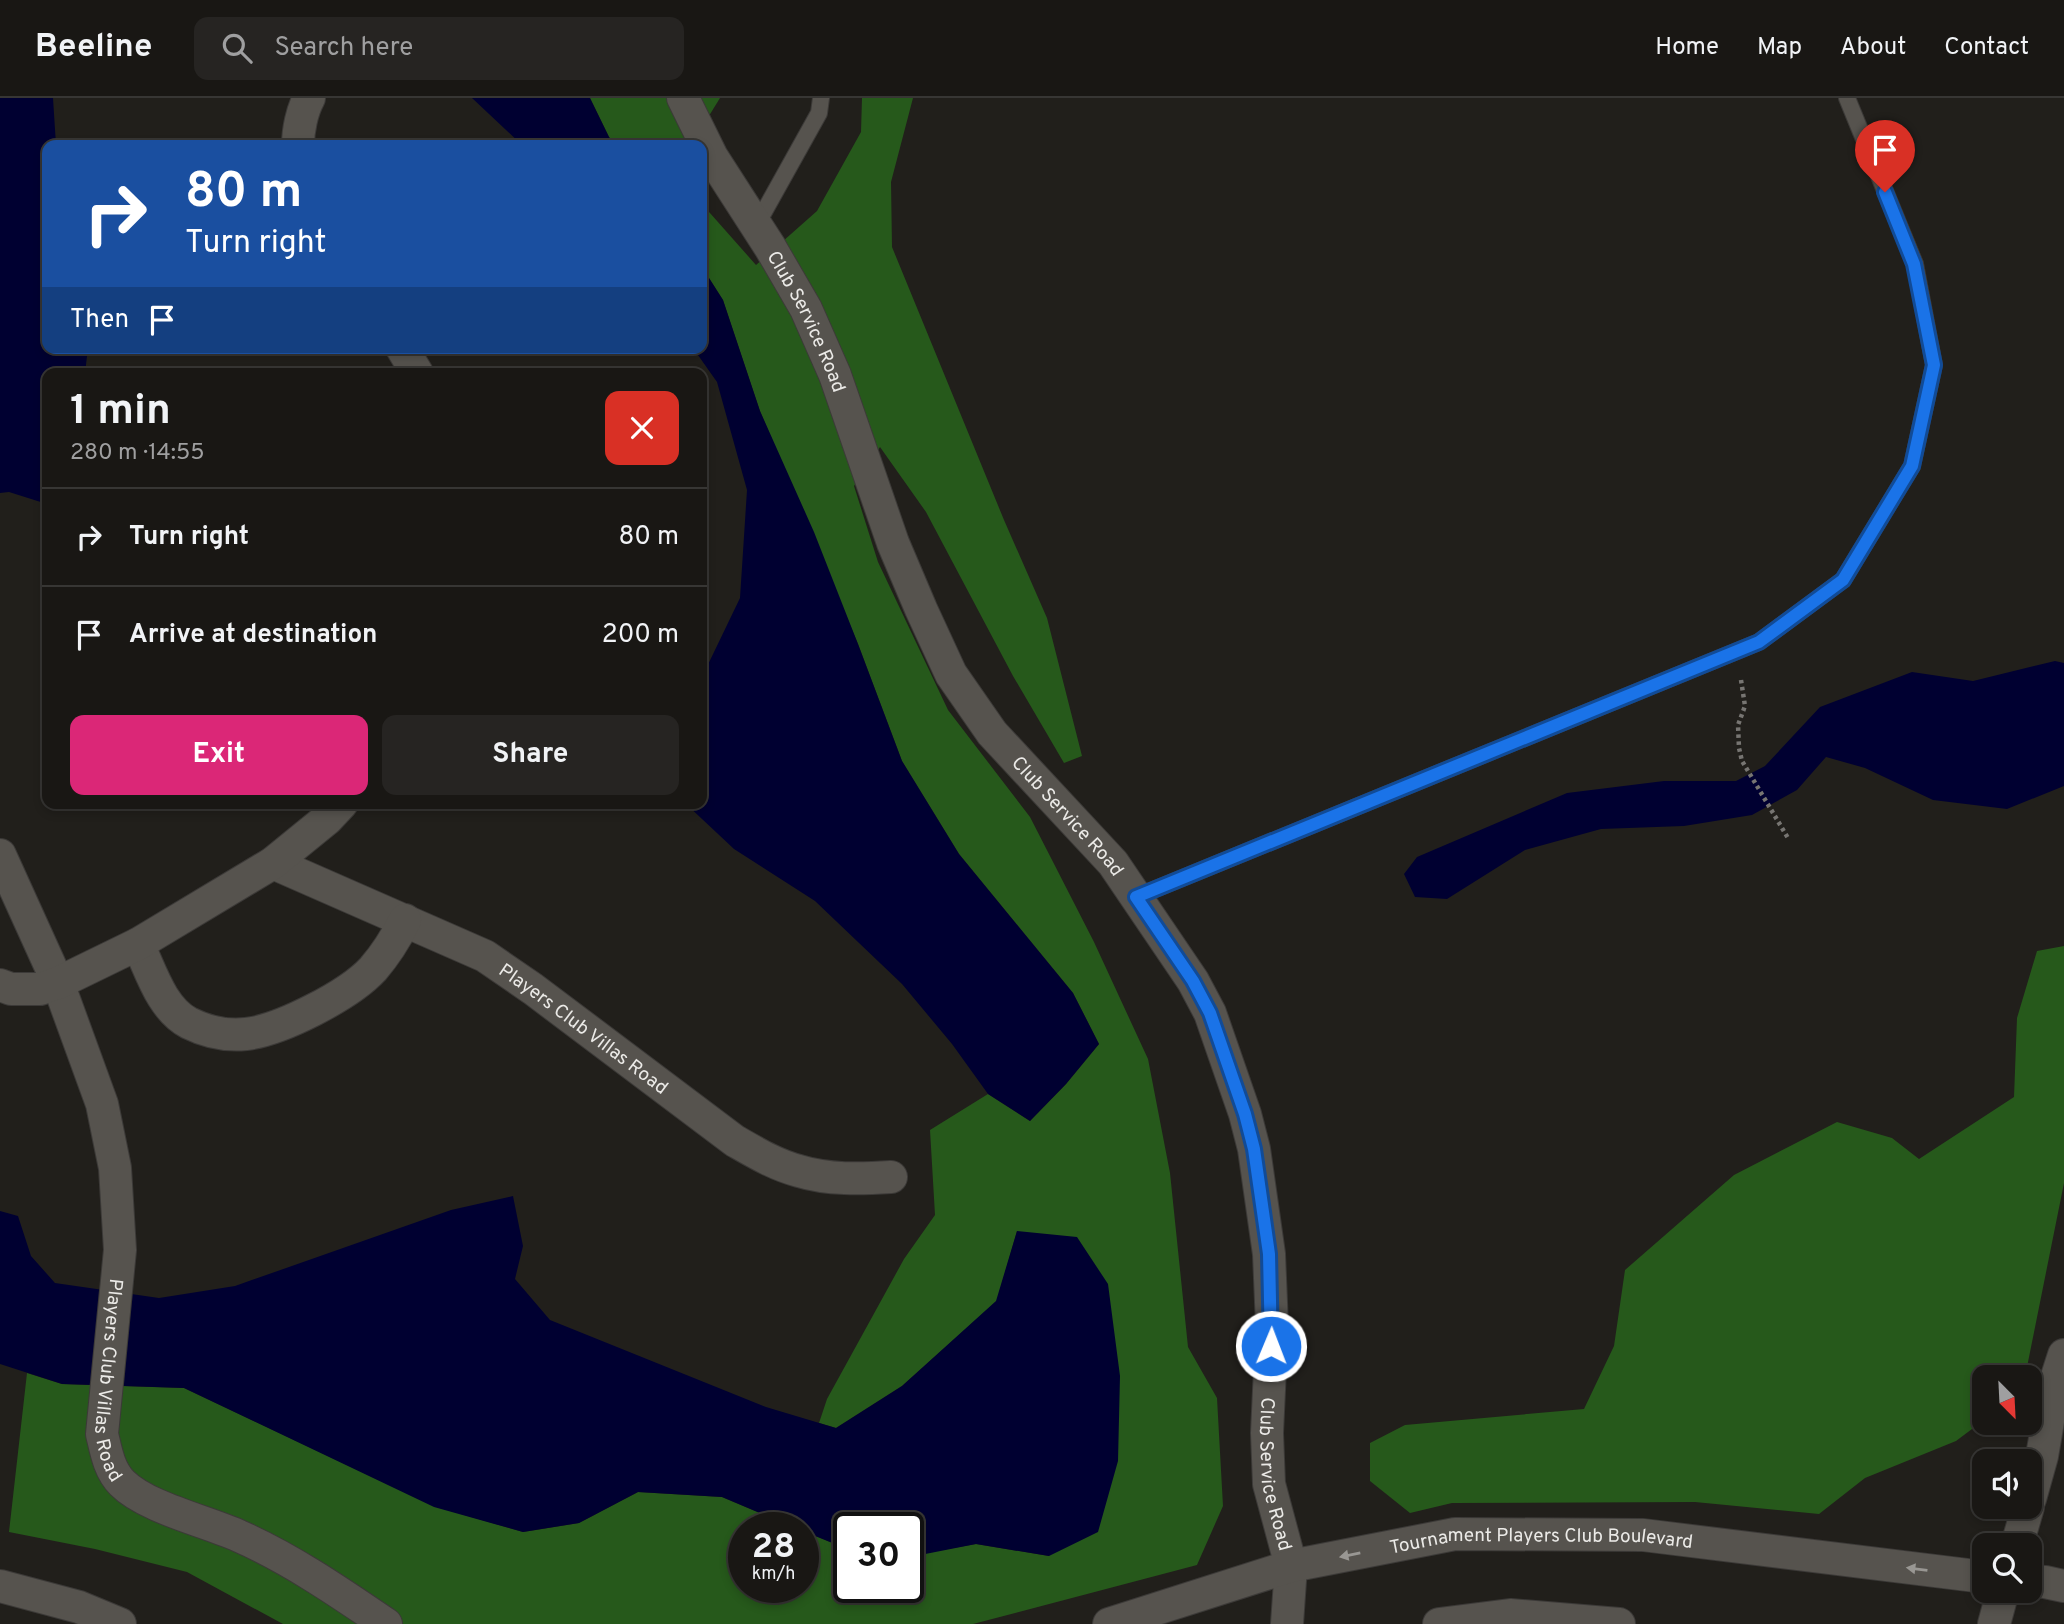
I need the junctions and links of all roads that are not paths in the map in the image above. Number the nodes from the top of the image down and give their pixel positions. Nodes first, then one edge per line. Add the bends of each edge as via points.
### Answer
1 (309, 98) edge
2 (683, 98) edge
3 (821, 98) edge
4 (1847, 98) edge
5 (298, 140) edge
6 (704, 140) edge
7 (707, 147) edge
8 (756, 226) junction
9 (336, 809) edge
10 (0, 855) edge
11 (273, 863) junction
12 (1136, 897) junction
13 (405, 920) junction
14 (138, 944) junction
15 (58, 983) junction
16 (0, 985) edge
17 (891, 1177) dead end
18 (2064, 1355) edge
19 (2042, 1457) edge
20 (1291, 1566) junction
21 (1972, 1576) edge
22 (2042, 1583) edge
23 (0, 1586) edge
24 (2064, 1586) edge
25 (2000, 1603) edge
26 (120, 1624) edge
27 (386, 1624) edge
28 (1109, 1624) edge
29 (1287, 1624) edge
30 (1438, 1624) edge
31 (1619, 1624) edge
32 (1994, 1624) edge

1 - 5 street
2 - 6 street, Club Service Road
3 - 8 lane via 819,113
4 - 12 lane via 1914,264 1934,365 1912,466 1843,580 1759,642
7 - 8 street, Club Service Road
8 - 12 street, Club Service Road via 806,309 835,374 893,543 951,674 992,733 1113,863
9 - 11 street
10 - 15 street, Players Club Villas Road
11 - 13 street, Players Club Villas Road
11 - 14 street
12 - 20 street, Club Service Road via 1210,1013 1254,1149 1269,1254 1269,1484
13 - 14 street via 372,970 329,1002 284,1024 247,1034 216,1034 187,1022 165,1001
13 - 17 street, Players Club Villas Road via 485,956 735,1142 767,1160 801,1172 855,1179
14 - 15 street
15 - 16 street via 40,989
15 - 27 street, Players Club Villas Road via 102,1104 115,1168 120,1250 102,1434 107,1460 121,1482 141,1498 239,1536 307,1572
18 - 19 street
21 -> 20 street, Tournament Players Club Boulevard via 1643,1535 1455,1534
20 - 28 street, Tournament Players Club Boulevard
20 - 29 street, Club Service Road
22 - 24 street
23 - 26 street via 79,1606
25 - 32 street
30 - 31 street via 1510,1615

